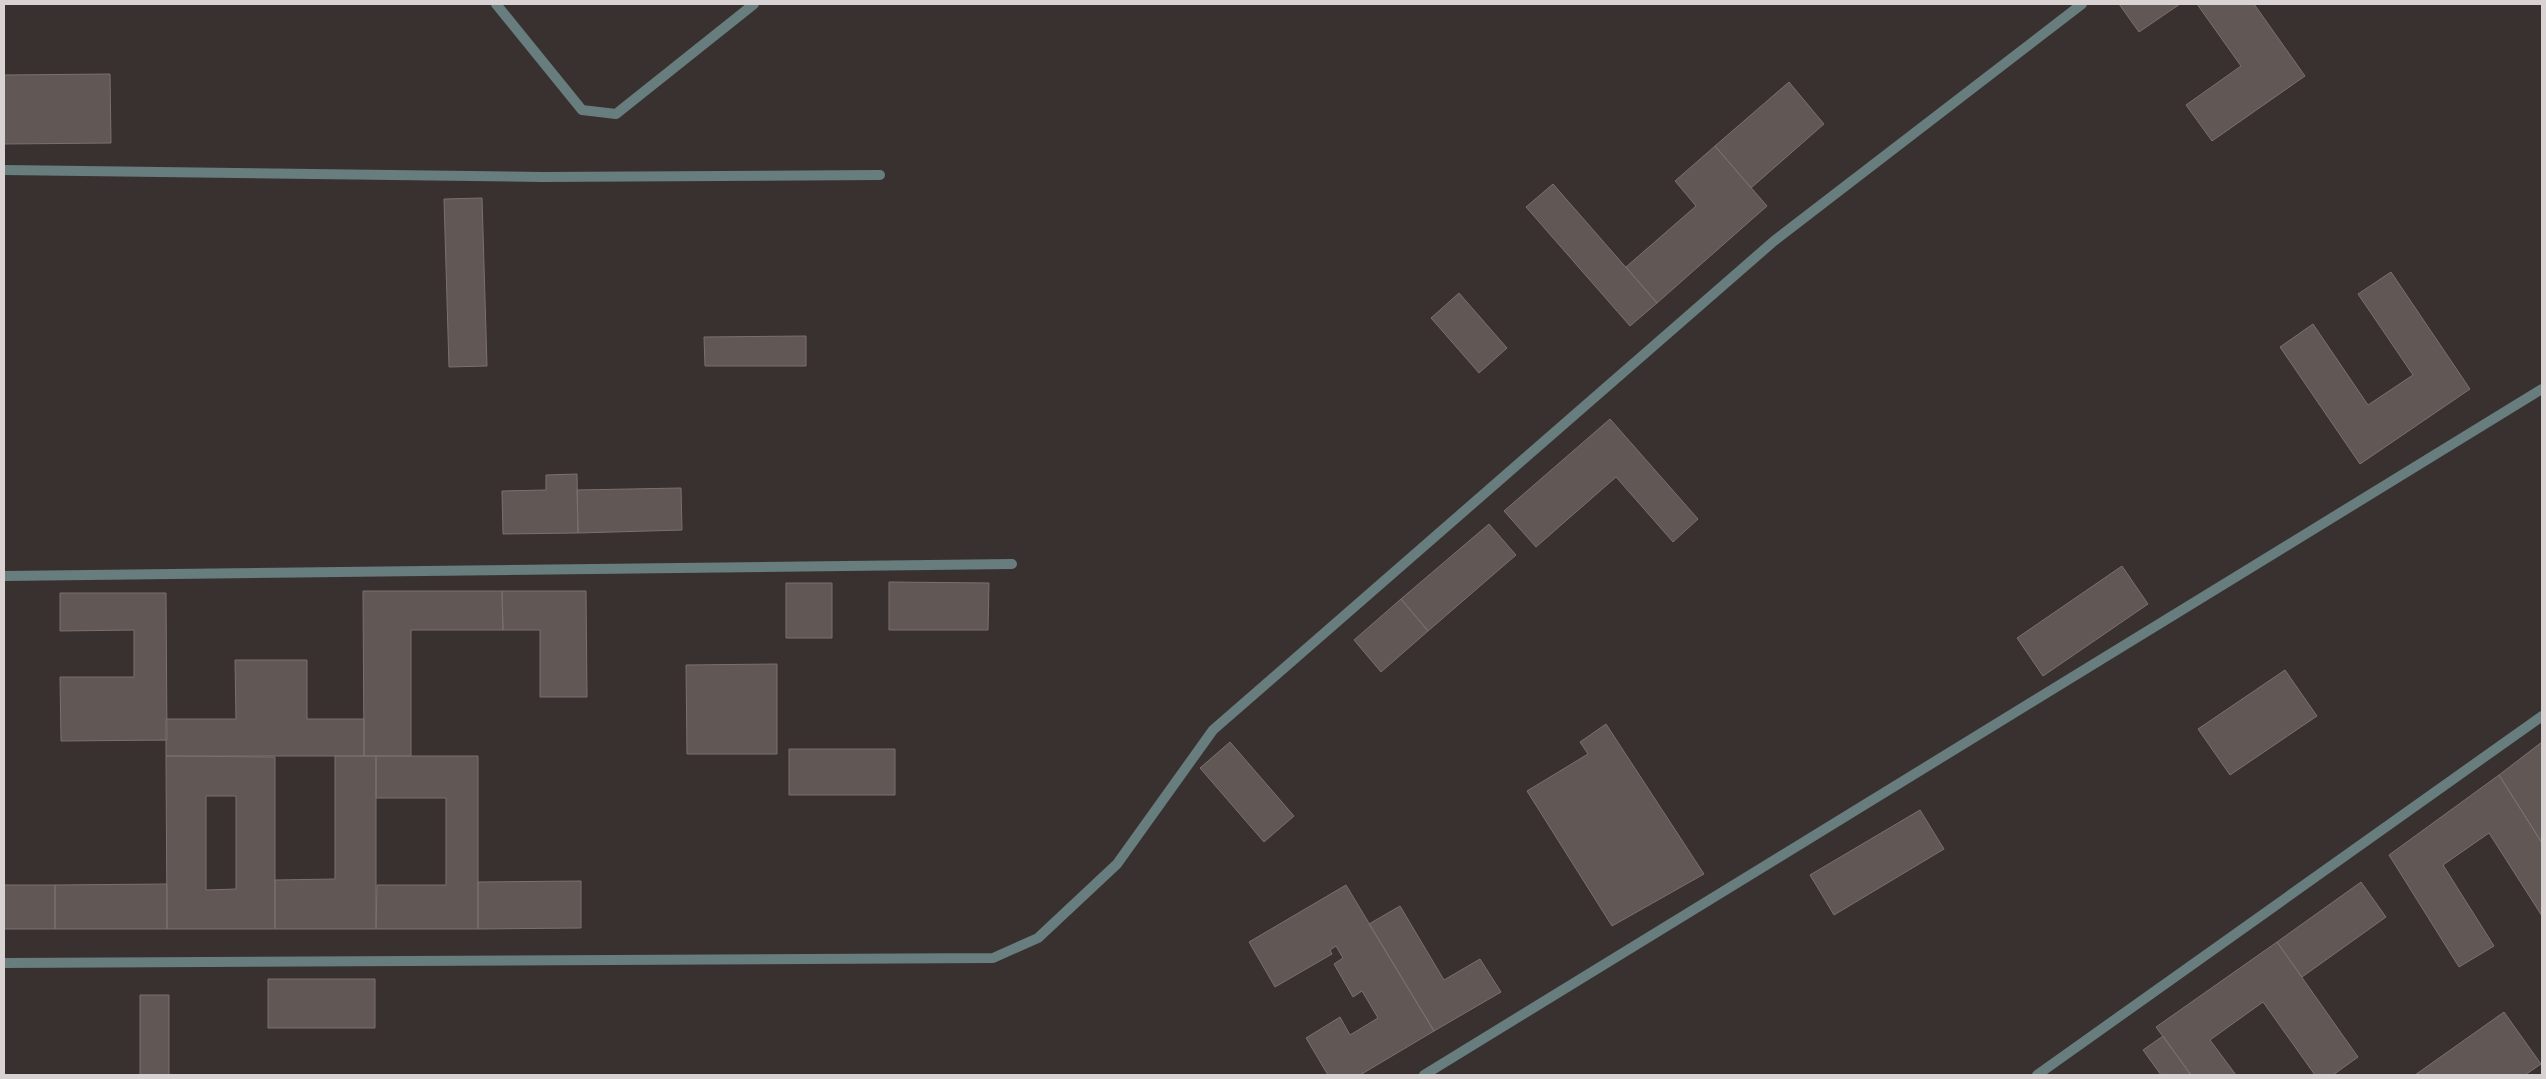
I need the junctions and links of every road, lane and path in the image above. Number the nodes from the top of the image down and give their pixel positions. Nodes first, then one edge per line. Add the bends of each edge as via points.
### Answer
1 (496, 4) edge
2 (754, 4) edge
3 (2082, 4) edge
4 (4, 170) edge
5 (880, 175) dead end
6 (2542, 388) edge
7 (1012, 564) dead end
8 (4, 576) edge
9 (2542, 716) edge
10 (4, 963) edge
11 (1424, 1075) edge
12 (2037, 1075) edge

1 - 2 street via 582,110 616,114
3 - 10 street via 1774,241 1213,730 1117,864 1038,938 993,958
4 - 5 street via 542,178
6 - 11 street
7 - 8 street
9 - 12 street

